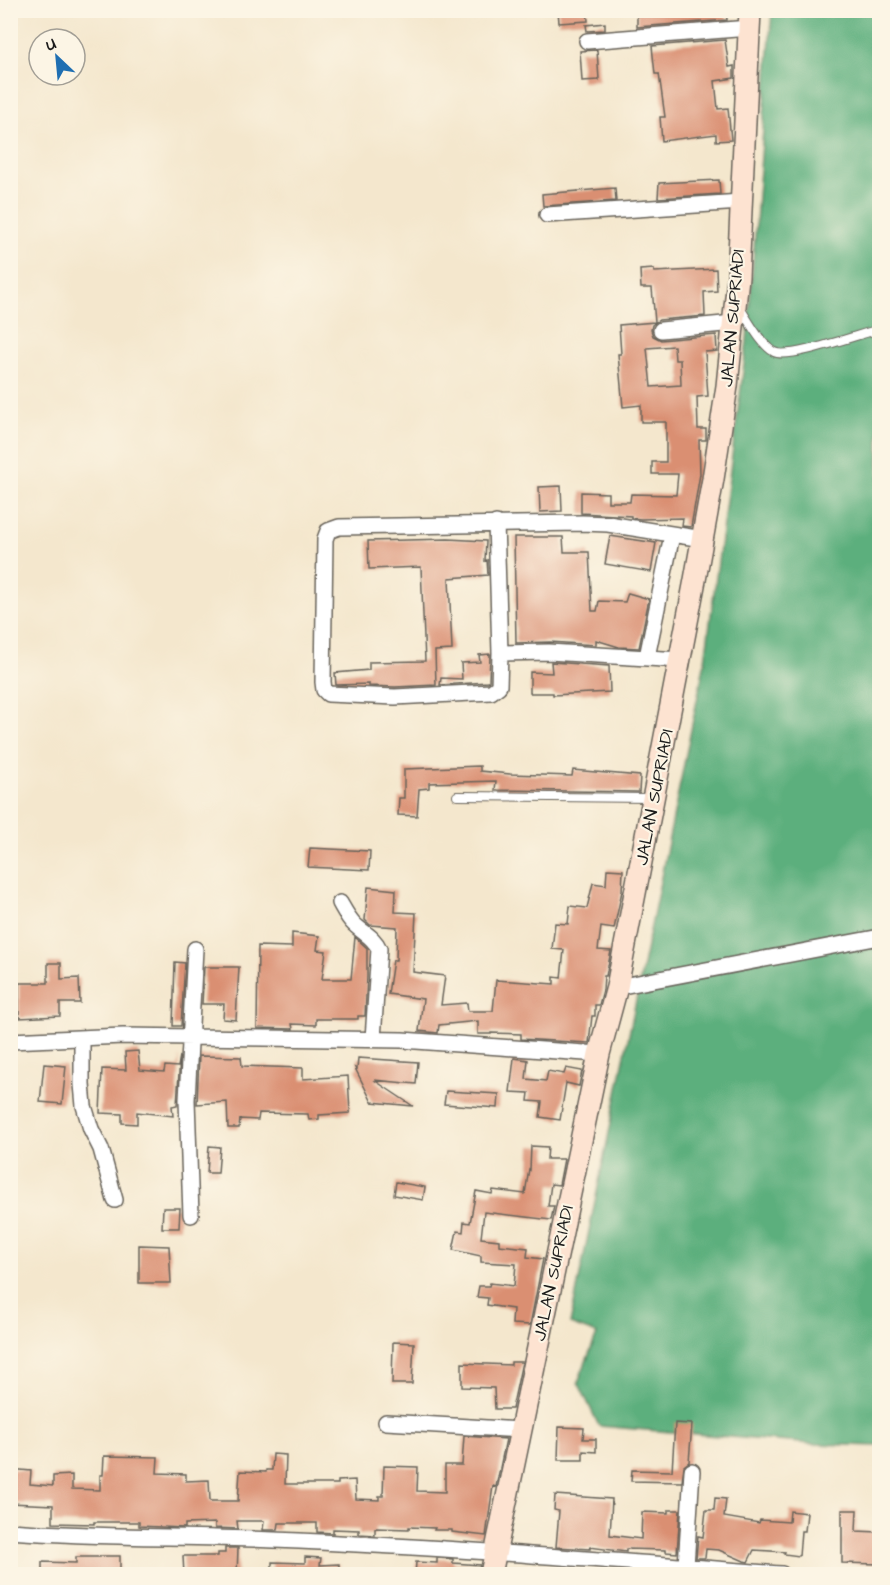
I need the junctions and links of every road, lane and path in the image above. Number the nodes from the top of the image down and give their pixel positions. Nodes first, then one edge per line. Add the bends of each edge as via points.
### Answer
1 (750, 19) edge
2 (587, 41) dead end
3 (741, 202) junction
4 (547, 215) dead end
5 (735, 313) junction
6 (879, 329) edge
7 (661, 330) dead end
8 (496, 524) junction
9 (672, 535) junction
10 (703, 539) junction
11 (500, 653) junction
12 (647, 657) junction
13 (680, 660) junction
14 (458, 796) dead end
15 (654, 798) junction
16 (340, 903) dead end
17 (879, 938) edge
18 (195, 949) dead end
19 (617, 987) junction
20 (191, 1037) junction
21 (82, 1038) junction
22 (373, 1039) junction
23 (10, 1041) edge
24 (599, 1054) junction
25 (115, 1200) dead end
26 (191, 1215) dead end
27 (386, 1422) dead end
28 (520, 1430) junction
29 (692, 1471) dead end
30 (10, 1531) edge
31 (496, 1551) junction
32 (686, 1566) junction
33 (491, 1575) edge
34 (782, 1575) edge

1 - 2 street
1 - 3 main road, JALAN SUPRIADI
3 - 4 street
3 - 5 main road, JALAN SUPRIADI
5 - 6 lane via 767,347 785,354
5 - 7 street
5 - 10 main road, JALAN SUPRIADI
8 - 9 street via 608,524
8 - 11 street
8 - 11 street via 339,527 328,531 323,687 332,694 395,697 491,692 499,686
9 - 10 street
9 - 12 street
10 - 13 main road, JALAN SUPRIADI
11 - 12 street
12 - 13 street
13 - 15 main road, JALAN SUPRIADI
14 - 15 lane
15 - 19 main road, JALAN SUPRIADI
16 - 22 street via 379,949
17 - 19 street
18 - 20 street
19 - 24 main road, JALAN SUPRIADI
20 - 21 street
20 - 22 street
20 - 26 street via 187,1100
21 - 23 street
21 - 25 street via 84,1106
22 - 24 street
24 - 28 main road, JALAN SUPRIADI
27 - 28 street
28 - 31 main road, JALAN SUPRIADI
29 - 32 street
30 - 31 street
31 - 32 street
31 - 33 main road, JALAN SUPRIADI
32 - 34 street

